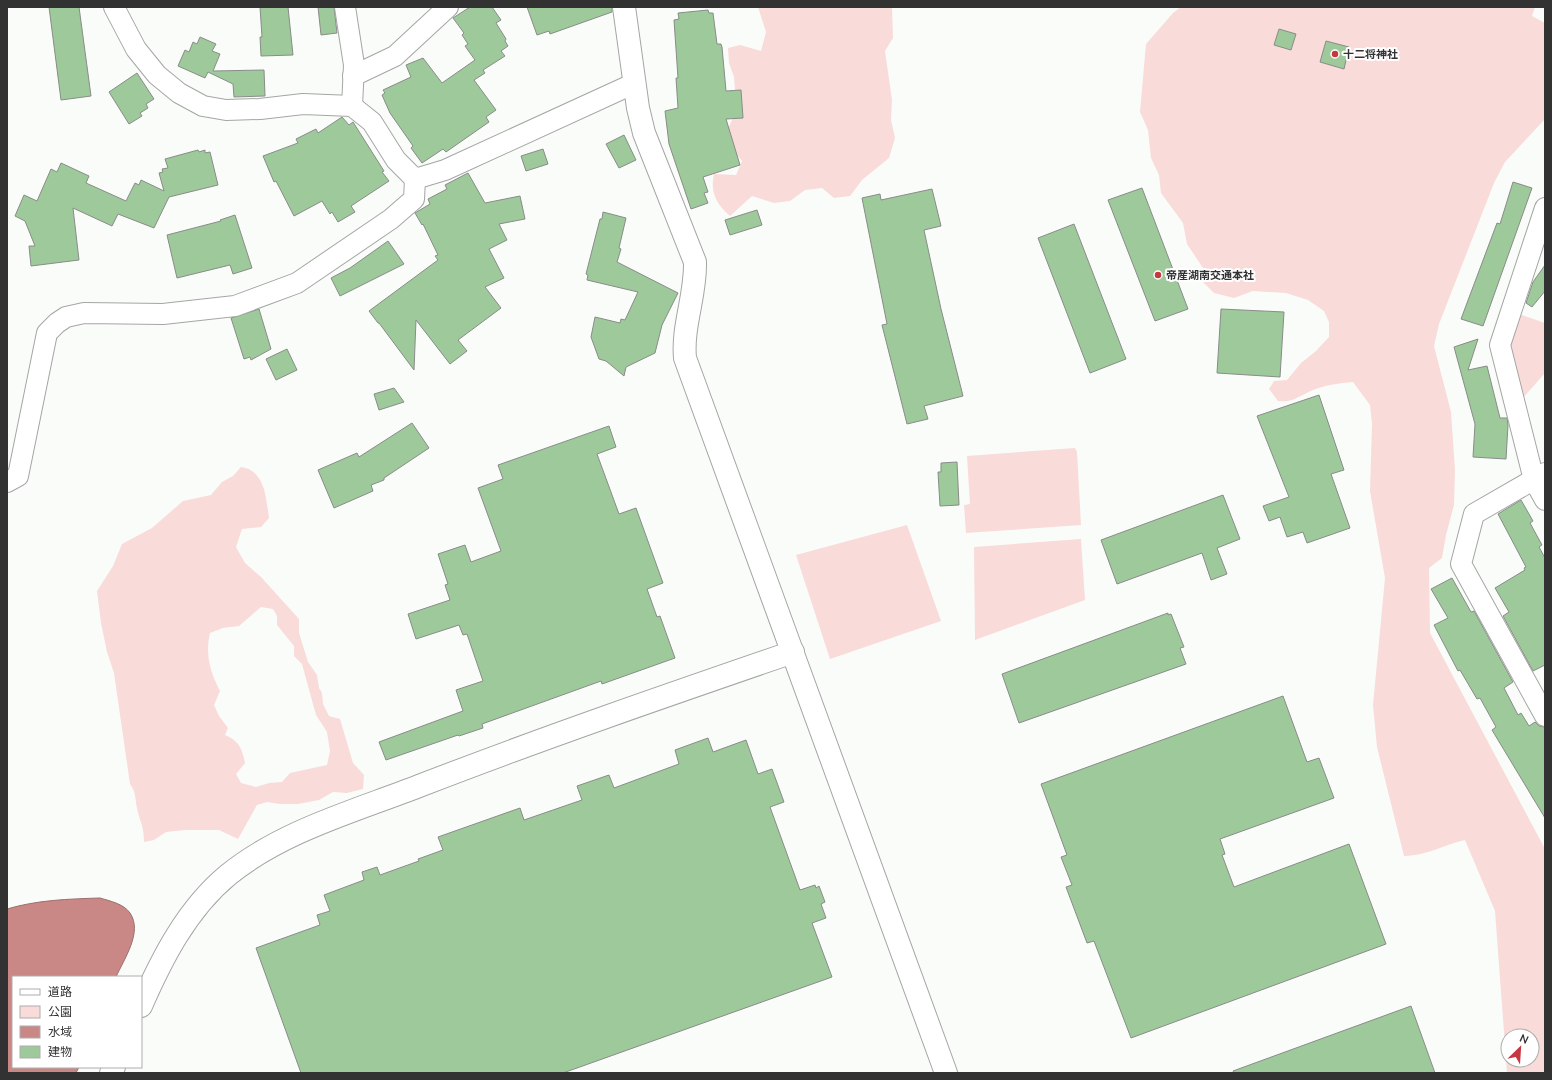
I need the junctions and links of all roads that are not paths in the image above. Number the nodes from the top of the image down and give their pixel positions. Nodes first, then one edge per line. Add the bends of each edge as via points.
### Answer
1 (114, 7) edge
2 (345, 7) edge
3 (448, 7) edge
4 (624, 7) edge
5 (353, 76) junction
6 (634, 83) junction
7 (352, 106) junction
8 (414, 179) junction
9 (1545, 208) edge
10 (1539, 476) edge
11 (7, 482) edge
12 (1545, 500) edge
13 (793, 652) junction
14 (1545, 716) edge
15 (142, 1004) edge
16 (946, 1073) edge

1 - 7 street via 136,49 157,75 179,93 203,106 226,110 303,104
2 - 5 street via 354,65
3 - 5 street via 394,56
4 - 6 street
5 - 7 street
6 - 8 street via 445,170
6 - 13 street via 644,133 695,262 696,281 685,331 685,358
7 - 8 street via 372,122 396,160
8 - 11 street via 414,199 391,219 297,284 235,306 163,314 84,313 66,317 57,323 47,333 18,476
9 - 10 street via 1500,345
10 - 12 street
10 - 14 street via 1474,514 1461,564
13 - 15 street via 542,739 328,821 254,856 227,877 202,902 181,929 165,955
13 - 16 street

